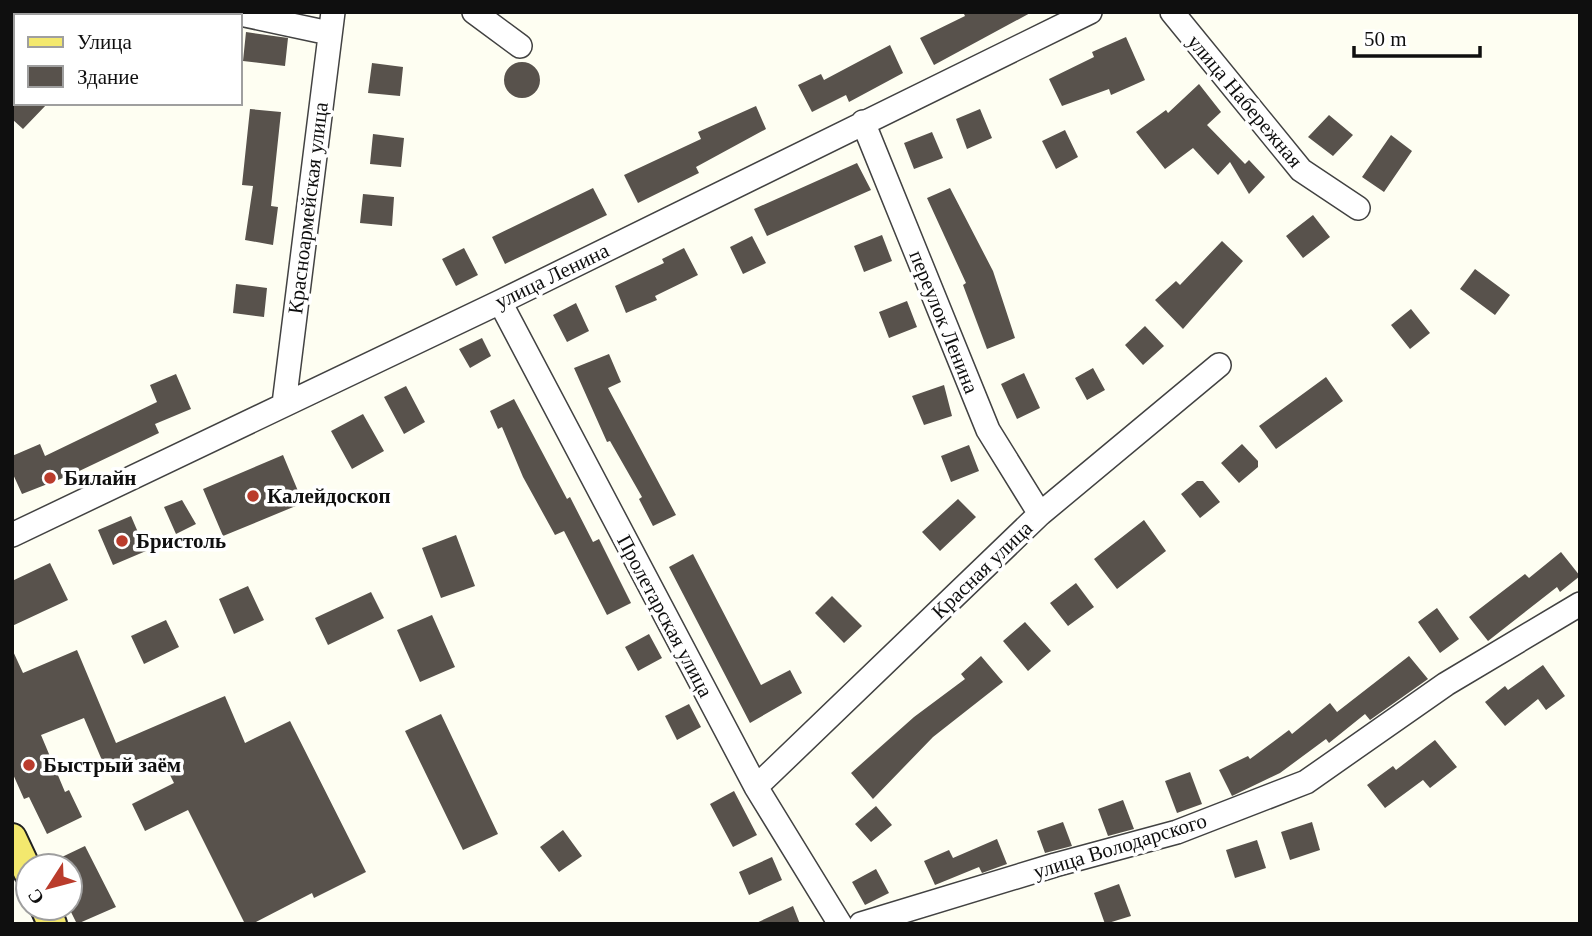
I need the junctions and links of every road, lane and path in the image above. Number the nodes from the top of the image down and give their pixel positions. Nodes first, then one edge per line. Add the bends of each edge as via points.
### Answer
1 (231, 12) edge
2 (474, 12) edge
3 (1090, 12) edge
4 (1172, 12) edge
5 (331, 23) edge
6 (520, 46) dead end
7 (863, 121) junction
8 (1358, 208) dead end
9 (500, 302) junction
10 (1219, 365) dead end
11 (284, 404) junction
12 (1040, 514) junction
13 (12, 535) edge
14 (1580, 604) edge
15 (756, 787) junction
16 (840, 924) edge
17 (861, 924) edge

1 - 5 street
2 - 6 street
3 - 7 street, улица Ленина
4 - 8 street, улица Набережная via 1301,170
5 - 11 street, Красноармейская улица
7 - 9 street, улица Ленина
7 - 12 street, переулок Ленина via 988,430
9 - 11 street, улица Ленина
9 - 15 street, Пролетарская улица
10 - 12 street, Красная улица
11 - 13 street, улица Ленина
12 - 15 street, Красная улица
14 - 17 street, улица Володарского via 1446,684 1306,782 1177,832
15 - 16 street, Пролетарская улица

